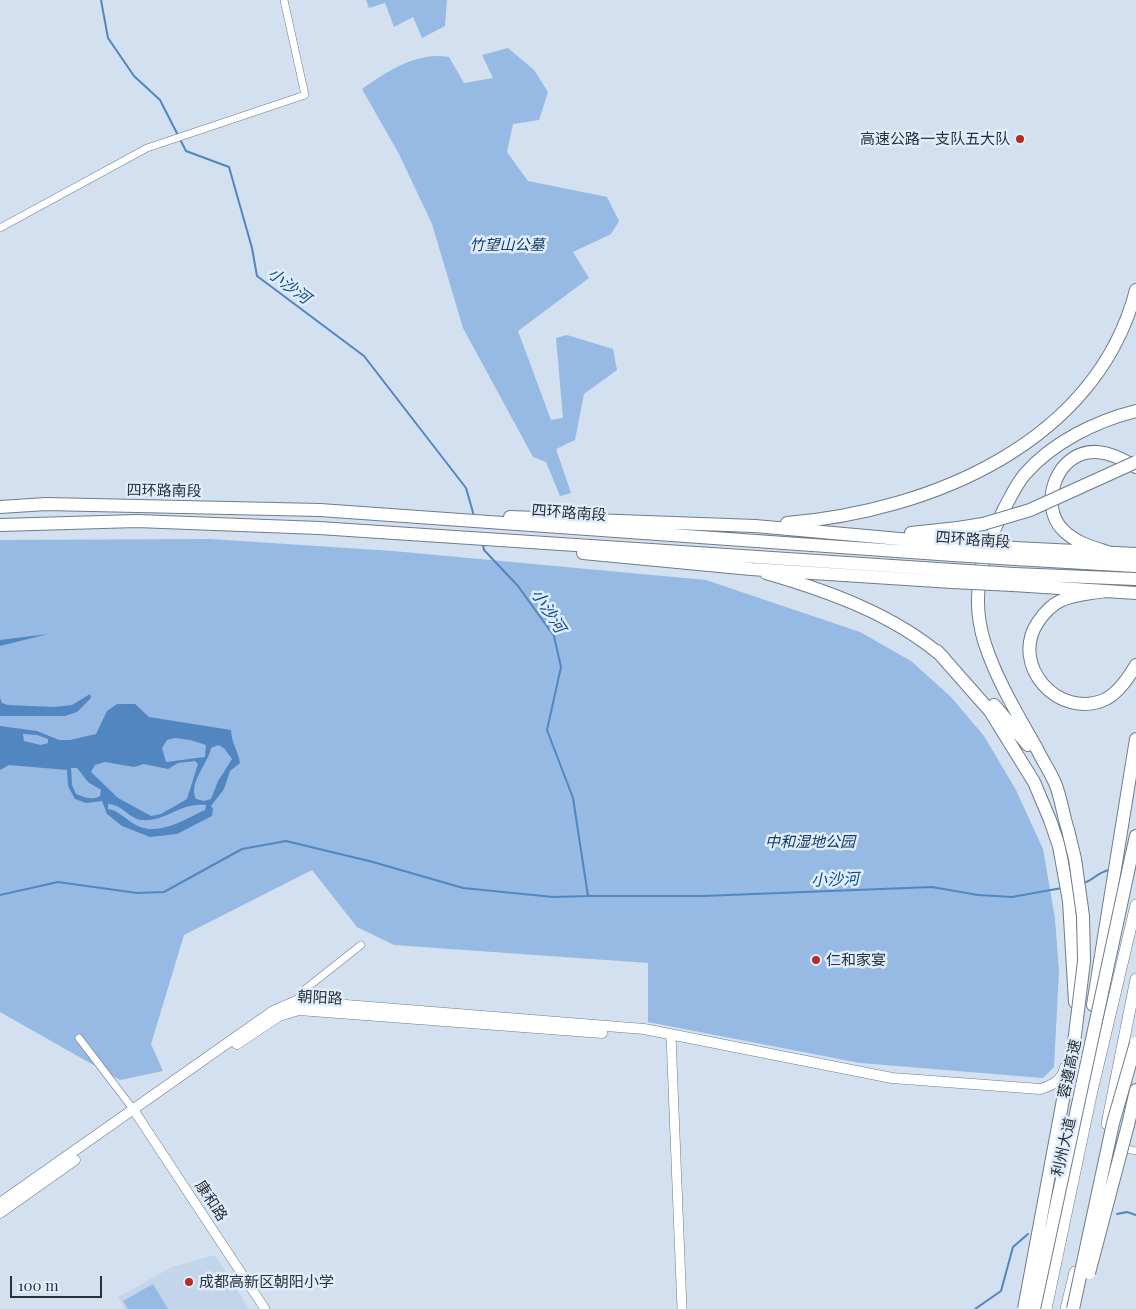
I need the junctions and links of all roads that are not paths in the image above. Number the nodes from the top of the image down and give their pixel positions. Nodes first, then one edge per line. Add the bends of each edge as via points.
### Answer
1 (284, 0) edge
2 (0, 228) edge
3 (1136, 290) edge
4 (1135, 411) edge
5 (1136, 462) edge
6 (1136, 467) edge
7 (0, 507) edge
8 (498, 520) junction
9 (0, 525) edge
10 (774, 526) junction
11 (839, 533) junction
12 (954, 549) junction
13 (1015, 553) junction
14 (1111, 553) junction
15 (1134, 560) edge
16 (774, 567) junction
17 (1133, 579) edge
18 (1013, 580) junction
19 (1105, 591) junction
20 (1133, 593) edge
21 (937, 651) junction
22 (1136, 665) edge
23 (1136, 740) edge
24 (1046, 767) junction
25 (1136, 836) edge
26 (1136, 905) edge
27 (361, 945) dead end
28 (1136, 979) edge
29 (296, 1002) junction
30 (1075, 1002) joint
31 (1093, 1005) joint
32 (671, 1036) junction
33 (1069, 1037) junction
34 (79, 1038) dead end
35 (1136, 1043) edge
36 (1136, 1056) edge
37 (1083, 1062) junction
38 (1136, 1090) edge
39 (1091, 1095) junction
40 (135, 1112) junction
41 (1107, 1125) junction
42 (1103, 1143) junction
43 (1136, 1151) edge
44 (0, 1203) edge
45 (0, 1213) edge
46 (265, 1309) edge
47 (682, 1309) edge
48 (1024, 1309) edge
49 (1034, 1309) edge
50 (1046, 1309) edge
51 (1066, 1309) edge
52 (1073, 1309) edge
53 (1080, 1309) edge

1 - 2 street via 305,95 148,148
3 - 10 highway via 1122,331 1102,367 1083,391 1056,420 998,463 923,494 869,509
4 - 24 highway via 1079,432 1053,449 1025,474 984,553 979,575 984,643 1005,691
5 - 11 highway, bridge via 1030,510 983,524 928,532
6 - 14 highway via 1112,454 1095,451 1078,456 1056,477 1050,492 1052,512 1062,529 1079,543
7 - 8 highway, 四环路南段 via 46,504 320,510
8 - 10 highway
8 - 12 highway, 四环路南段 via 755,543
9 - 16 highway, 四环路南段 via 137,521 319,528
10 - 11 highway
11 - 12 highway
12 - 13 highway, 四环路南段, bridge
13 - 14 highway
13 - 15 highway, 四环路南段
14 - 15 highway
16 - 18 highway, 四环路南段, bridge
16 - 21 highway via 855,603
17 - 18 highway, 四环路南段
18 - 19 highway
19 - 20 highway
19 - 22 highway via 1060,601 1046,610 1030,639 1032,668 1050,693 1068,702 1088,704 1106,699 1122,686
21 - 24 highway via 998,710
21 - 30 highway via 990,711 1034,782 1050,820 1069,901
23 - 31 highway
24 - 48 highway, bridge via 1055,783 1075,859 1083,916 1084,961 1075,1035
25 - 49 highway, 蓉遵高速, bridge
26 - 39 highway, 利州大道
27 - 29 street, 朝阳路 via 304,990
28 - 41 highway
29 - 32 main road via 644,1029
29 - 40 main road, 朝阳路 via 273,1011
30 - 33 main road
31 - 37 highway
32 - 33 main road via 892,1078 1040,1089 1062,1076
32 - 40 main road, 朝阳路 via 292,1010
32 - 47 street
33 - 37 highway
34 - 40 street
35 - 52 highway, bridge via 1113,1123
36 - 41 highway
37 - 39 highway
38 - 53 highway, bridge
39 - 50 highway, 利州大道
40 - 44 main road, 朝阳路
40 - 45 main road, 朝阳路
40 - 46 street, 康和路
41 - 42 highway
42 - 43 street
42 - 51 highway

